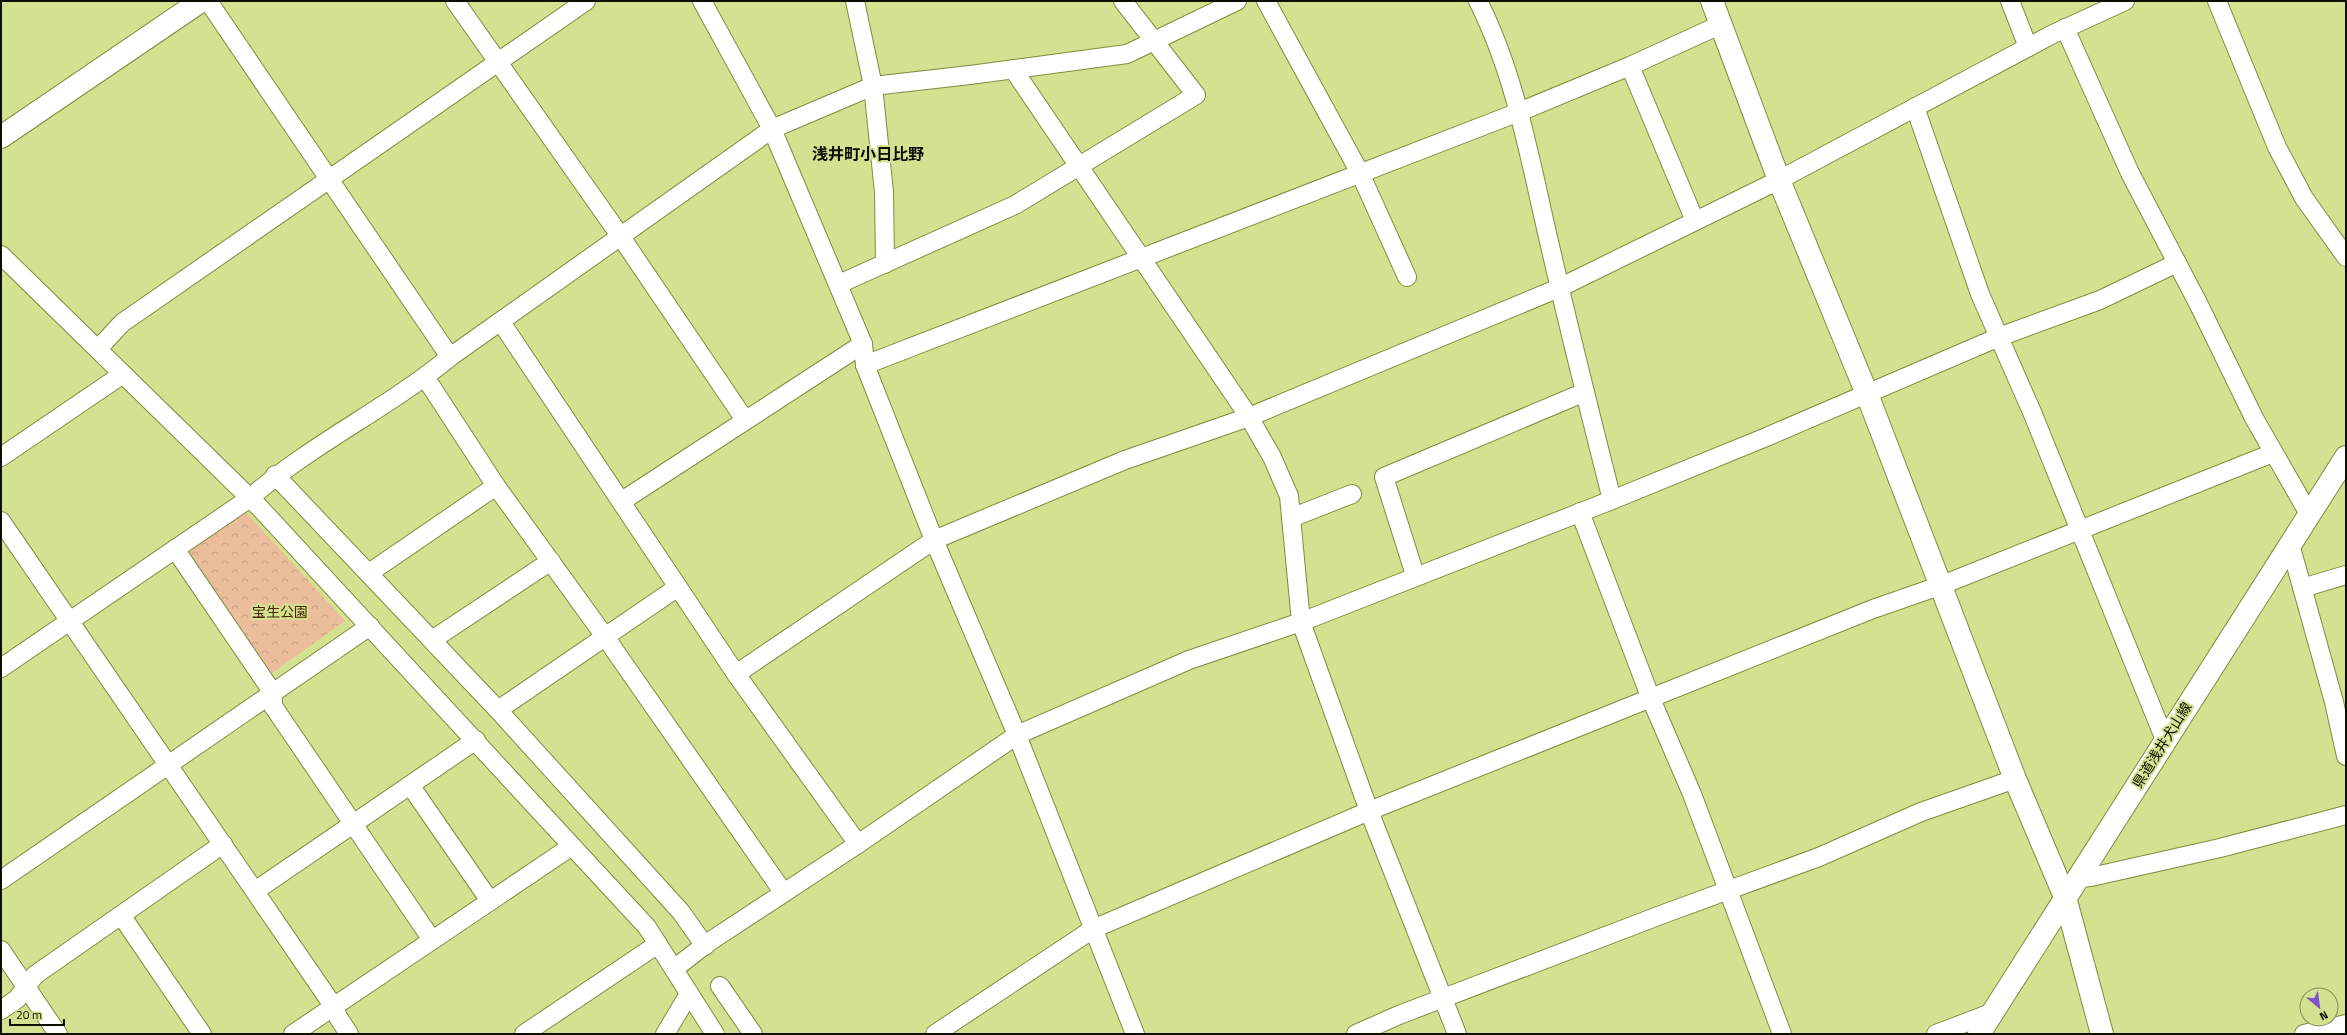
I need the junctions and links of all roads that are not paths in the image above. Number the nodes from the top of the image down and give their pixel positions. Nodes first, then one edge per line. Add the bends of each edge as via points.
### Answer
1 (201, 1) edge
2 (208, 1) edge
3 (455, 1) edge
4 (586, 1) edge
5 (855, 1) edge
6 (1123, 1) edge
7 (1237, 1) edge
8 (1266, 1) edge
9 (1478, 1) edge
10 (1712, 1) edge
11 (2010, 1) edge
12 (2125, 1) edge
13 (2217, 1) edge
14 (704, 2) edge
15 (1722, 24) junction
16 (2065, 28) junction
17 (1154, 41) junction
18 (2028, 47) junction
19 (497, 62) junction
20 (1630, 66) junction
21 (1013, 69) junction
22 (873, 86) junction
23 (1914, 107) junction
24 (1519, 112) junction
25 (772, 129) junction
26 (1, 137) edge
27 (1079, 167) junction
28 (1360, 173) junction
29 (330, 179) junction
30 (1779, 180) junction
31 (1695, 221) junction
32 (621, 237) junction
33 (1, 255) edge
34 (2346, 257) edge
35 (1140, 258) junction
36 (2177, 263) junction
37 (885, 264) junction
38 (1407, 277) dead end
39 (839, 284) junction
40 (1559, 288) junction
41 (501, 322) junction
42 (1999, 337) junction
43 (863, 344) junction
44 (99, 348) junction
45 (450, 357) junction
46 (865, 365) junction
47 (123, 374) junction
48 (425, 377) junction
49 (1585, 392) junction
50 (1867, 394) junction
51 (1249, 417) junction
52 (745, 420) junction
53 (2273, 453) junction
54 (1, 457) edge
55 (2346, 457) edge
56 (275, 475) junction
57 (496, 486) junction
58 (1352, 494) dead end
59 (250, 498) junction
60 (1612, 500) junction
61 (622, 501) junction
62 (1580, 512) junction
63 (2310, 514) junction
64 (1291, 518) junction
65 (1, 520) edge
66 (2080, 530) junction
67 (934, 540) junction
68 (2290, 544) junction
69 (175, 549) junction
70 (551, 562) junction
71 (369, 573) junction
72 (2346, 575) edge
73 (1415, 576) junction
74 (1942, 585) junction
75 (678, 587) junction
76 (2302, 588) junction
77 (70, 621) junction
78 (1301, 622) junction
79 (370, 626) junction
80 (606, 638) junction
81 (432, 640) junction
82 (1, 668) edge
83 (736, 674) junction
84 (273, 693) junction
85 (1651, 698) junction
86 (498, 710) junction
87 (1017, 734) junction
88 (476, 740) junction
89 (2165, 740) junction
90 (2346, 756) edge
91 (169, 764) junction
92 (2015, 779) junction
93 (410, 786) junction
94 (1368, 811) junction
95 (2346, 815) edge
96 (353, 824) junction
97 (223, 844) junction
98 (858, 844) junction
99 (572, 846) junction
100 (2078, 878) junction
101 (1, 880) edge
102 (255, 891) junction
103 (1727, 891) junction
104 (783, 892) junction
105 (2066, 897) junction
106 (490, 901) junction
107 (121, 915) junction
108 (1094, 929) junction
109 (432, 940) junction
110 (658, 944) junction
111 (705, 946) junction
112 (1, 950) edge
113 (674, 969) junction
114 (720, 986) dead end
115 (26, 987) junction
116 (689, 994) junction
117 (1443, 999) junction
118 (334, 1007) junction
119 (1, 1010) edge
120 (1991, 1013) junction
121 (2346, 1024) edge
122 (58, 1034) edge
123 (202, 1034) edge
124 (293, 1034) edge
125 (349, 1034) edge
126 (524, 1034) edge
127 (665, 1034) edge
128 (715, 1034) edge
129 (753, 1034) edge
130 (935, 1034) edge
131 (1135, 1034) edge
132 (1356, 1034) edge
133 (1457, 1034) edge
134 (1782, 1034) edge
135 (1936, 1034) edge
136 (1979, 1034) edge
137 (2102, 1034) edge
138 (2304, 1034) edge

1 - 26 street
2 - 29 street
3 - 19 street
4 - 19 street
5 - 22 street
6 - 17 street
7 - 17 street
8 - 28 street
9 - 24 street via 1492,30
10 - 15 street
11 - 18 street
12 - 16 street
13 - 34 street via 2276,147 2304,198
14 - 25 street
15 - 20 street
15 - 30 street
16 - 18 street
16 - 36 street via 2130,173
17 - 21 street via 1127,54
17 - 27 street via 1196,95
18 - 23 street
19 - 29 street
19 - 32 street
20 - 24 street
20 - 31 street
21 - 22 street
21 - 27 street
22 - 25 street
22 - 37 street via 884,192
23 - 30 street
23 - 42 street via 1980,294
24 - 28 street
24 - 40 street
25 - 32 street
25 - 39 street
27 - 35 street
27 - 37 street via 1015,205
28 - 35 street
28 - 38 street
29 - 44 street via 122,323
29 - 45 street
30 - 31 street
30 - 50 street
31 - 40 street
32 - 41 street
32 - 52 street
33 - 44 street
35 - 46 street
35 - 51 street
36 - 42 street via 2100,300
36 - 53 street
37 - 39 street
39 - 43 street
40 - 49 street
40 - 51 street
41 - 45 street
41 - 61 street
42 - 50 street
42 - 66 street
43 - 46 street
43 - 52 street
44 - 47 street
45 - 48 street
46 - 67 street
47 - 54 street
47 - 59 street
48 - 56 street
48 - 57 street
49 - 60 street
49 - 73 street via 1384,477
50 - 60 street
50 - 74 street
51 - 64 street via 1272,457 1289,496
51 - 67 street via 1125,460
52 - 61 street
53 - 63 street
53 - 66 street
55 - 63 street, 県道浅井犬山線
56 - 59 street
56 - 71 street
57 - 70 street
57 - 71 street
58 - 64 street
59 - 69 street
59 - 79 street
60 - 62 street
61 - 75 street
62 - 73 street
62 - 85 street
63 - 68 street, 県道浅井犬山線
64 - 78 street
65 - 77 street
66 - 74 street
66 - 89 street
67 - 83 street
67 - 87 street
68 - 76 street
68 - 89 street, 県道浅井犬山線
69 - 77 street
69 - 84 street
70 - 80 street
70 - 81 street
71 - 81 street
72 - 76 street
73 - 78 street
74 - 85 street via 1873,609
74 - 92 street
75 - 80 street
75 - 83 street
76 - 90 street via 2334,702
77 - 82 street
77 - 91 street
78 - 87 street via 1189,660
78 - 94 street
79 - 84 street
79 - 88 street
80 - 86 street
80 - 104 street
81 - 86 street
83 - 98 street
84 - 91 street
84 - 96 street via 274,706
85 - 94 street
85 - 103 street via 1692,794
86 - 111 street via 681,912
87 - 98 street
87 - 108 street
88 - 93 street
88 - 99 street
89 - 100 street, 県道浅井犬山線
91 - 97 street
91 - 101 street
92 - 103 street via 1921,812 1819,857
92 - 105 street
93 - 96 street
93 - 106 street
94 - 108 street
94 - 117 street
95 - 100 street via 2220,848
96 - 102 street
96 - 109 street
97 - 102 street
97 - 107 street
98 - 104 street
99 - 106 street
99 - 110 street via 647,927
100 - 105 street, 県道浅井犬山線
102 - 118 street
103 - 117 street
103 - 134 street
104 - 111 street
105 - 120 street, 県道浅井犬山線
105 - 137 street
106 - 109 street
107 - 115 street via 35,975
107 - 123 street
108 - 130 street
108 - 131 street
109 - 118 street
110 - 113 street
110 - 126 street
111 - 113 street
112 - 115 street
113 - 116 street
114 - 129 street
115 - 119 street via 17,1000
115 - 122 street
116 - 127 street
116 - 128 street
117 - 132 street
117 - 133 street
118 - 124 street
118 - 125 street
120 - 135 street
120 - 136 street, 県道浅井犬山線
121 - 138 street

